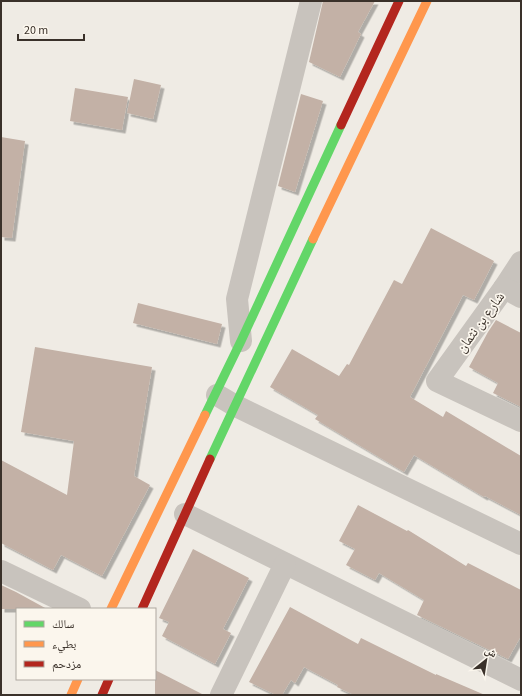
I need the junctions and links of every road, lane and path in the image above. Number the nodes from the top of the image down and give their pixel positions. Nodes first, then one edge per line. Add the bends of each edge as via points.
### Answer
1 (311, 1) edge
2 (399, 1) edge
3 (427, 1) edge
4 (521, 262) edge
5 (512, 292) edge
6 (241, 340) junction
7 (216, 394) junction
8 (234, 405) junction
9 (521, 421) edge
10 (185, 514) junction
11 (521, 544) edge
12 (285, 564) junction
13 (1, 570) edge
14 (78, 608) edge
15 (111, 608) edge
16 (142, 608) edge
17 (78, 680) edge
18 (109, 680) edge
19 (521, 680) edge
20 (71, 695) edge
21 (102, 695) edge
22 (221, 695) edge

1 - 6 street via 237,299
2 - 6 main road
3 - 8 main road
4 - 5 street, شارع بن نثمان
5 - 9 street, شارع بن نثمان via 437,381
6 - 7 main road
7 - 8 street
7 - 15 main road
8 - 10 main road
8 - 11 street
10 - 12 street
10 - 16 main road
12 - 19 street
12 - 22 street
13 - 14 street
17 - 20 main road
18 - 21 main road

